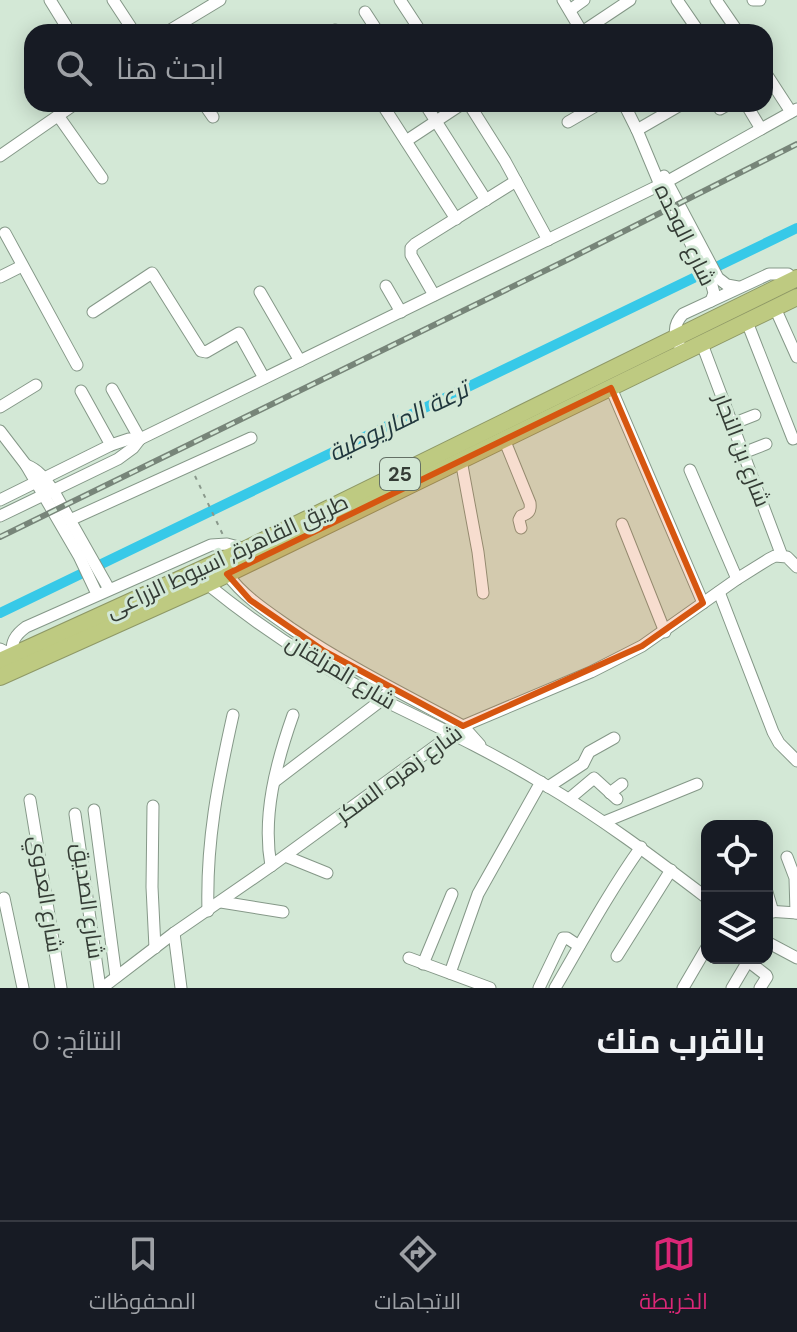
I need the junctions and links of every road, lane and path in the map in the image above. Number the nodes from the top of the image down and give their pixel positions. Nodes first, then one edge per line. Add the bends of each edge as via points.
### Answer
1 (50, 0) edge
2 (113, 0) edge
3 (400, 0) edge
4 (584, 0) edge
5 (630, 0) edge
6 (678, 0) edge
7 (716, 0) edge
8 (753, 0) edge
9 (760, 0) edge
10 (214, 1) edge
11 (567, 5) edge
12 (365, 12) dead end
13 (65, 24) edge
14 (129, 24) edge
15 (179, 24) edge
16 (373, 24) edge
17 (416, 24) edge
18 (578, 24) edge
19 (594, 24) edge
20 (694, 24) edge
21 (732, 24) edge
22 (773, 83) edge
23 (794, 111) edge
24 (65, 112) edge
25 (210, 112) edge
26 (387, 112) edge
27 (430, 112) edge
28 (450, 112) edge
29 (474, 112) edge
30 (585, 112) edge
31 (628, 112) edge
32 (668, 112) edge
33 (751, 112) edge
34 (59, 117) junction
35 (213, 117) dead end
36 (436, 121) junction
37 (568, 122) dead end
38 (761, 129) junction
39 (637, 130) junction
40 (406, 141) junction
41 (0, 156) edge
42 (102, 178) dead end
43 (516, 181) junction
44 (664, 183) junction
45 (486, 200) junction
46 (456, 219) junction
47 (5, 233) dead end
48 (548, 240) junction
49 (22, 266) junction
50 (0, 277) edge
51 (797, 279) edge
52 (715, 280) junction
53 (386, 286) dead end
54 (738, 287) junction
55 (260, 292) dead end
56 (434, 295) junction
57 (797, 297) edge
58 (711, 301) junction
59 (775, 308) junction
60 (93, 312) dead end
61 (401, 312) junction
62 (747, 322) junction
63 (676, 337) junction
64 (702, 344) junction
65 (683, 353) junction
66 (797, 357) edge
67 (300, 361) junction
68 (77, 365) dead end
69 (264, 378) junction
70 (36, 385) dead end
71 (611, 388) junction
72 (112, 389) dead end
73 (81, 391) dead end
74 (0, 407) edge
75 (755, 415) dead end
76 (732, 424) junction
77 (0, 431) edge
78 (251, 438) dead end
79 (140, 439) junction
80 (504, 439) junction
81 (793, 439) dead end
82 (766, 444) dead end
83 (111, 445) junction
84 (743, 453) junction
85 (461, 460) junction
86 (690, 470) dead end
87 (196, 478) dead end
88 (39, 480) junction
89 (48, 493) junction
90 (0, 500) edge
91 (0, 516) edge
92 (70, 520) junction
93 (622, 524) dead end
94 (219, 527) dead end
95 (521, 528) dead end
96 (83, 554) junction
97 (250, 554) junction
98 (782, 556) junction
99 (797, 567) edge
100 (227, 574) junction
101 (737, 579) junction
102 (207, 584) junction
103 (101, 587) junction
104 (719, 592) junction
105 (243, 593) junction
106 (483, 593) dead end
107 (703, 603) junction
108 (232, 604) junction
109 (665, 632) junction
110 (324, 651) junction
111 (7, 658) edge
112 (318, 662) junction
113 (0, 677) edge
114 (389, 687) junction
115 (383, 699) junction
116 (233, 715) dead end
117 (293, 715) dead end
118 (458, 730) junction
119 (614, 738) dead end
120 (797, 761) edge
121 (275, 781) junction
122 (545, 784) junction
123 (622, 784) dead end
124 (697, 784) dead end
125 (569, 799) junction
126 (30, 800) dead end
127 (153, 806) dead end
128 (94, 810) dead end
129 (75, 814) dead end
130 (604, 822) junction
131 (641, 847) junction
132 (285, 856) junction
133 (791, 860) edge
134 (271, 866) junction
135 (671, 870) junction
136 (327, 873) dead end
137 (796, 887) edge
138 (701, 893) edge
139 (452, 894) dead end
140 (4, 898) dead end
141 (221, 902) junction
142 (208, 911) junction
143 (283, 912) dead end
144 (773, 912) edge
145 (796, 913) edge
146 (174, 933) junction
147 (773, 945) edge
148 (579, 946) junction
149 (155, 948) junction
150 (617, 956) dead end
151 (701, 957) edge
152 (409, 958) dead end
153 (797, 958) edge
154 (423, 964) junction
155 (744, 964) edge
156 (749, 964) edge
157 (450, 973) junction
158 (116, 977) junction
159 (764, 983) edge
160 (23, 988) edge
161 (61, 988) edge
162 (101, 988) edge
163 (181, 988) edge
164 (490, 988) edge
165 (539, 988) edge
166 (555, 988) edge
167 (683, 988) edge
168 (732, 988) edge

1 - 13 street
2 - 14 street
3 - 17 street
4 - 11 street
5 - 19 street
6 - 20 street
7 - 21 street
8 - 9 street
10 - 15 street
11 - 18 street
12 - 16 street
22 - 23 street
23 - 38 street
24 - 34 street
25 - 35 street
26 - 40 street
27 - 36 street
28 - 36 street
29 - 43 street
30 - 37 street
31 - 39 street, شارع الوحده
32 - 39 street
33 - 38 street
34 - 41 street
34 - 42 street
36 - 40 street
36 - 45 street
38 - 44 street
39 - 44 street, شارع الوحده
40 - 46 street
43 - 45 street
43 - 48 street
44 - 48 street
44 - 52 street, شارع الوحده
45 - 46 street
46 - 56 street via 410,252
47 - 49 street
48 - 56 street
49 - 50 street
49 - 68 street
51 - 54 street via 769,274
51 - 63 highway, طريق القاهرة, اسيوط الزراعى / 25
52 - 54 street, شارع الوحده
52 - 58 street, شارع الوحده
53 - 61 street
54 - 58 street
55 - 67 street
56 - 61 street
57 - 59 highway, طريق القاهرة, اسيوط الزراعى / 25
58 - 63 street via 677,320
59 - 62 highway, طريق القاهرة, اسيوط الزراعى / 25
59 - 66 street
60 - 69 street via 152,273 201,351 239,333
61 - 67 street
62 - 64 highway, طريق القاهرة, اسيوط الزراعى / 25
62 - 81 street
63 - 65 street
63 - 97 highway, طريق القاهرة, اسيوط الزراعى / 25
64 - 65 highway, طريق القاهرة, اسيوط الزراعى / 25
64 - 76 street, شارع بن النجار
65 - 71 highway, طريق القاهرة, اسيوط الزراعى / 25
67 - 69 street
69 - 79 street
70 - 74 street
71 - 80 highway, طريق القاهرة, اسيوط الزراعى / 25
71 - 107 street
72 - 79 street
73 - 83 street
75 - 76 street
76 - 84 street, شارع بن النجار
77 - 88 street
78 - 92 street
79 - 83 street
79 - 89 street via 118,459
80 - 85 highway, طريق القاهرة, اسيوط الزراعى / 25
80 - 95 street via 530,503 528,514 519,520
82 - 84 street
83 - 88 street
84 - 98 street, شارع بن النجار
85 - 97 highway, طريق القاهرة, اسيوط الزراعى / 25
85 - 106 street
86 - 101 street
87 - 94 path
88 - 89 street
88 - 90 street
89 - 91 street
89 - 92 street
89 - 96 street
92 - 96 street
93 - 109 street
96 - 103 street
97 - 100 highway, طريق القاهرة, اسيوط الزراعى / 25
97 - 103 street via 227,544 211,545
97 - 111 highway, طريق القاهرة, اسيوط الزراعى / 25
98 - 99 street
98 - 101 street, شارع زهره السكر
100 - 102 highway, طريق القاهرة, اسيوط الزراعى / 25
100 - 105 street, شارع المزلقان
101 - 104 street, شارع زهره السكر
102 - 108 street, شارع المزلقان
102 - 111 highway, طريق القاهرة, اسيوط الزراعى / 25
103 - 111 street via 19,632
104 - 107 street, شارع زهره السكر
104 - 120 street via 773,732
105 - 108 street
105 - 110 street, شارع المزلقان
107 - 109 street, شارع زهره السكر
108 - 112 street, شارع المزلقان
109 - 118 street, شارع زهره السكر via 591,672
110 - 112 street
110 - 114 street, شارع المزلقان
111 - 113 highway, طريق القاهرة, اسيوط الزراعى / 25
112 - 115 street, شارع المزلقان
114 - 115 street
114 - 118 street, شارع المزلقان
115 - 118 street, شارع المزلقان
115 - 121 street
116 - 142 street via 210,833
117 - 121 street
118 - 122 street, شارع المزلقان
118 - 132 street, شارع زهره السكر
119 - 122 street via 589,752 583,764
121 - 134 street via 267,827
122 - 125 street, شارع المزلقان
122 - 157 street via 478,894
123 - 125 street via 614,796 594,778
124 - 130 street
125 - 130 street, شارع المزلقان
126 - 161 street, شارع العدوي
127 - 149 street
128 - 158 street
129 - 162 street, شارع الصديق
130 - 131 street, شارع المزلقان
131 - 135 street, شارع المزلقان
131 - 148 street
132 - 134 street, شارع زهره السكر
132 - 136 street
133 - 137 street
134 - 141 street, شارع زهره السكر
135 - 138 street, شارع المزلقان
135 - 150 street
137 - 145 street
139 - 154 street
140 - 160 street
141 - 142 street, شارع زهره السكر
141 - 143 street
142 - 146 street, شارع زهره السكر
144 - 145 street
146 - 149 street, شارع زهره السكر
146 - 163 street
147 - 153 street
148 - 165 street via 563,938
148 - 166 street
149 - 158 street, شارع زهره السكر
151 - 167 street
152 - 154 street
154 - 157 street
155 - 168 street
156 - 159 street
157 - 164 street
158 - 162 street, شارع زهره السكر

